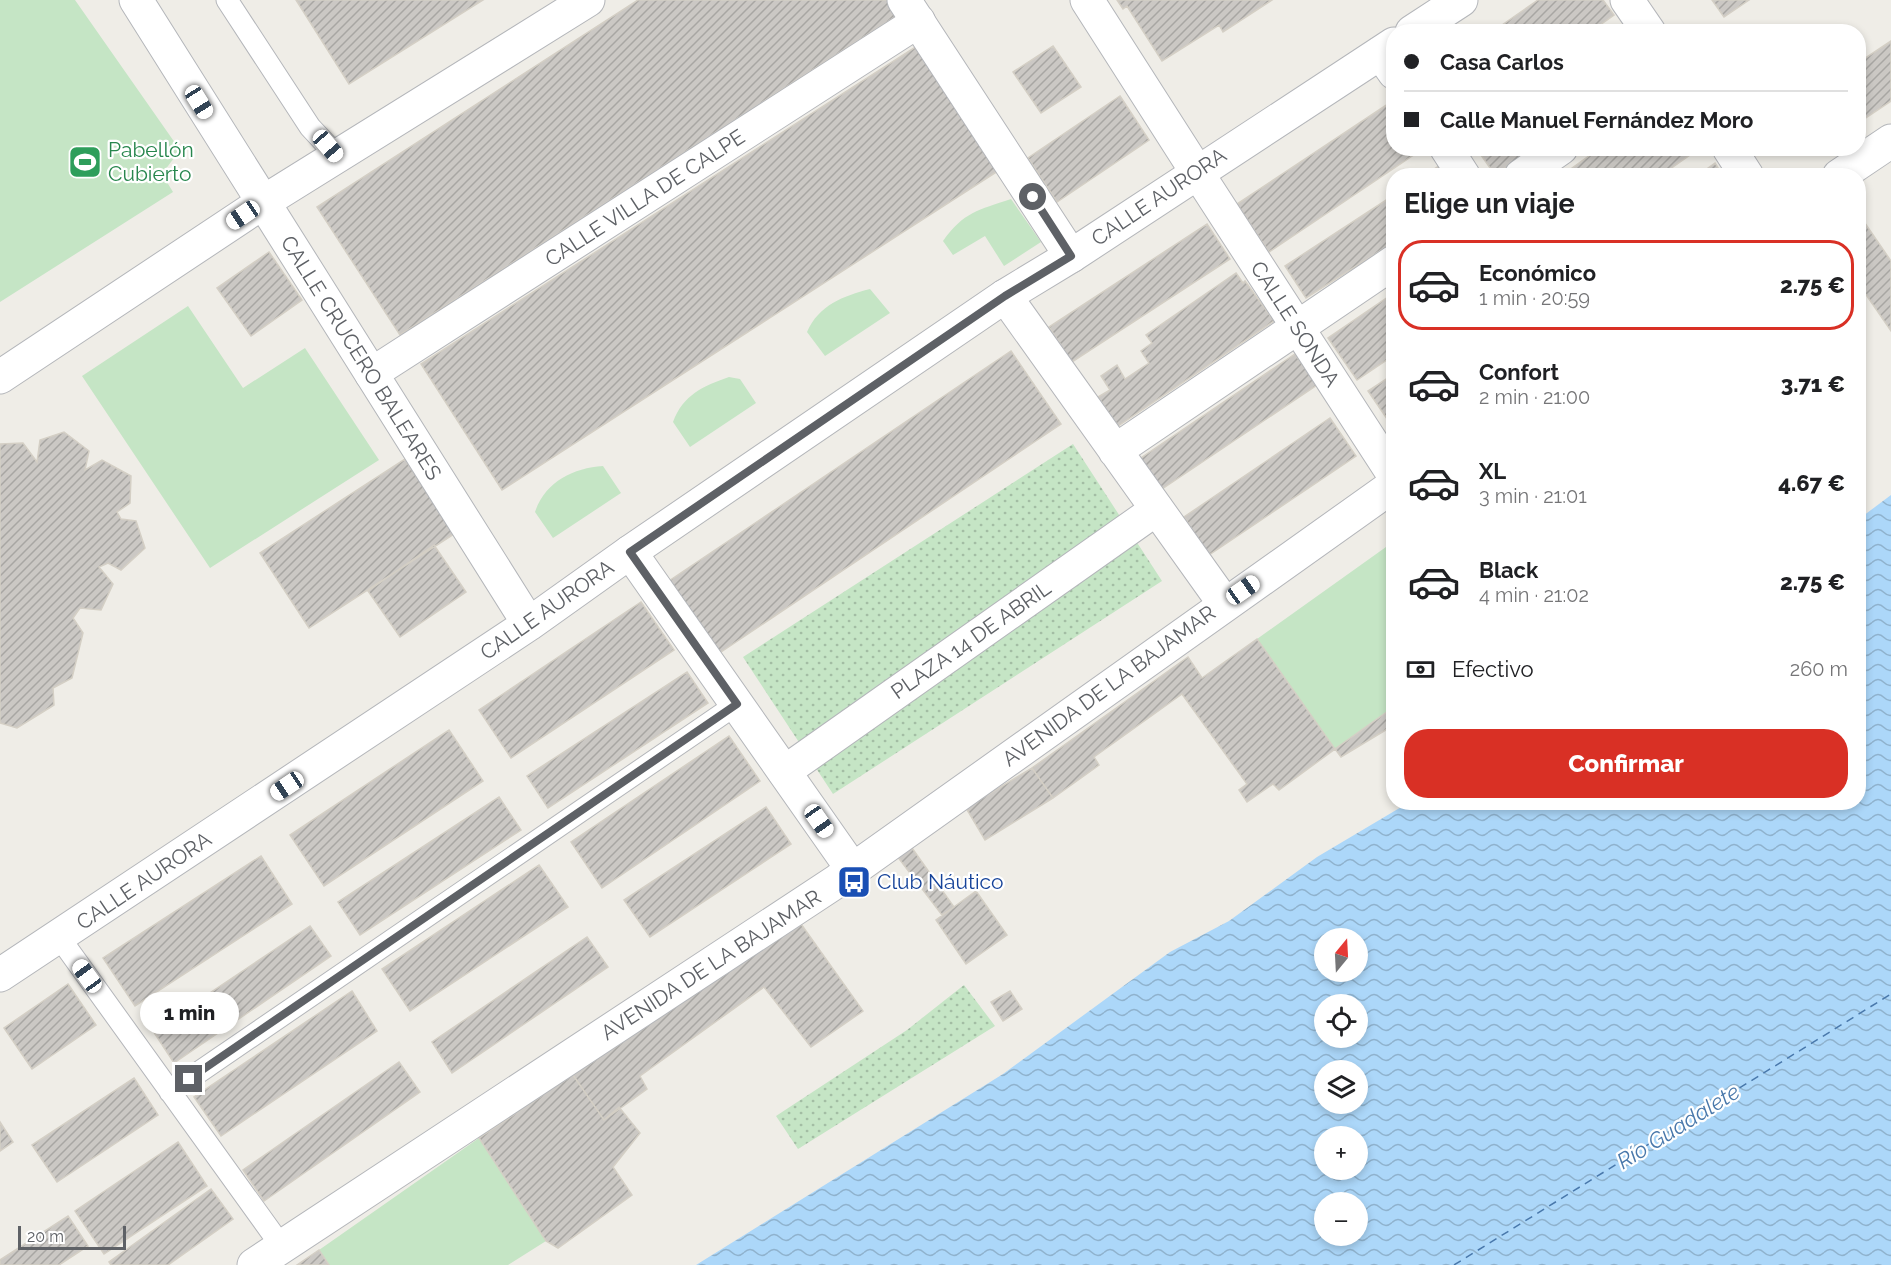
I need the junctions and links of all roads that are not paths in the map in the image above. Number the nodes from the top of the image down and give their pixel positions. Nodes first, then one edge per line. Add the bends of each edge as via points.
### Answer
1 (136, 0) edge
2 (227, 0) edge
3 (588, 0) edge
4 (1087, 0) edge
5 (1627, 0) edge
6 (1455, 1) edge
7 (912, 10) edge
8 (1423, 24) edge
9 (1644, 24) edge
10 (1386, 58) edge
11 (1891, 141) edge
12 (337, 156) junction
13 (1550, 156) edge
14 (1532, 168) edge
15 (1851, 168) edge
16 (1197, 172) junction
17 (262, 203) junction
18 (1071, 256) junction
19 (1386, 267) edge
20 (1005, 296) junction
21 (1298, 327) junction
22 (371, 374) junction
23 (0, 377) edge
24 (1115, 451) junction
25 (1386, 464) edge
26 (1386, 490) edge
27 (1157, 509) junction
28 (630, 552) junction
29 (1224, 603) junction
30 (529, 624) junction
31 (737, 704) junction
32 (784, 772) junction
33 (854, 870) junction
34 (59, 937) junction
35 (0, 975) edge
36 (170, 1092) junction
37 (282, 1247) junction
38 (254, 1265) edge

1 - 17 street, CALLE CRUCERO BALEARES
2 - 12 lane via 310,127
3 - 12 street
4 - 16 street
5 - 9 street
6 - 8 street
7 - 18 street
7 - 22 street, CALLE VILLA DE CALPE
10 - 16 street, CALLE AURORA
11 - 15 street
12 - 17 street
13 - 14 street
16 - 18 street, CALLE AURORA
16 - 21 street, CALLE SONDA
17 - 22 street, CALLE CRUCERO BALEARES
17 - 23 street
18 - 20 street, CALLE AURORA
19 - 21 street
20 - 24 street
20 - 28 street, CALLE AURORA
21 - 24 street
21 - 25 street, CALLE SONDA
22 - 30 street, CALLE CRUCERO BALEARES
24 - 27 street
26 - 29 street, AVENIDA DE LA BAJAMAR
27 - 29 street
27 - 32 street, PLAZA 14 DE ABRIL
28 - 30 street, CALLE AURORA
28 - 31 street
29 - 33 street, AVENIDA DE LA BAJAMAR via 937,819
30 - 34 street, CALLE AURORA
31 - 32 street
31 - 36 lane
32 - 33 street
33 - 37 street, AVENIDA DE LA BAJAMAR
34 - 35 street, CALLE AURORA
34 - 36 lane
36 - 37 lane
37 - 38 street, AVENIDA DE LA BAJAMAR

